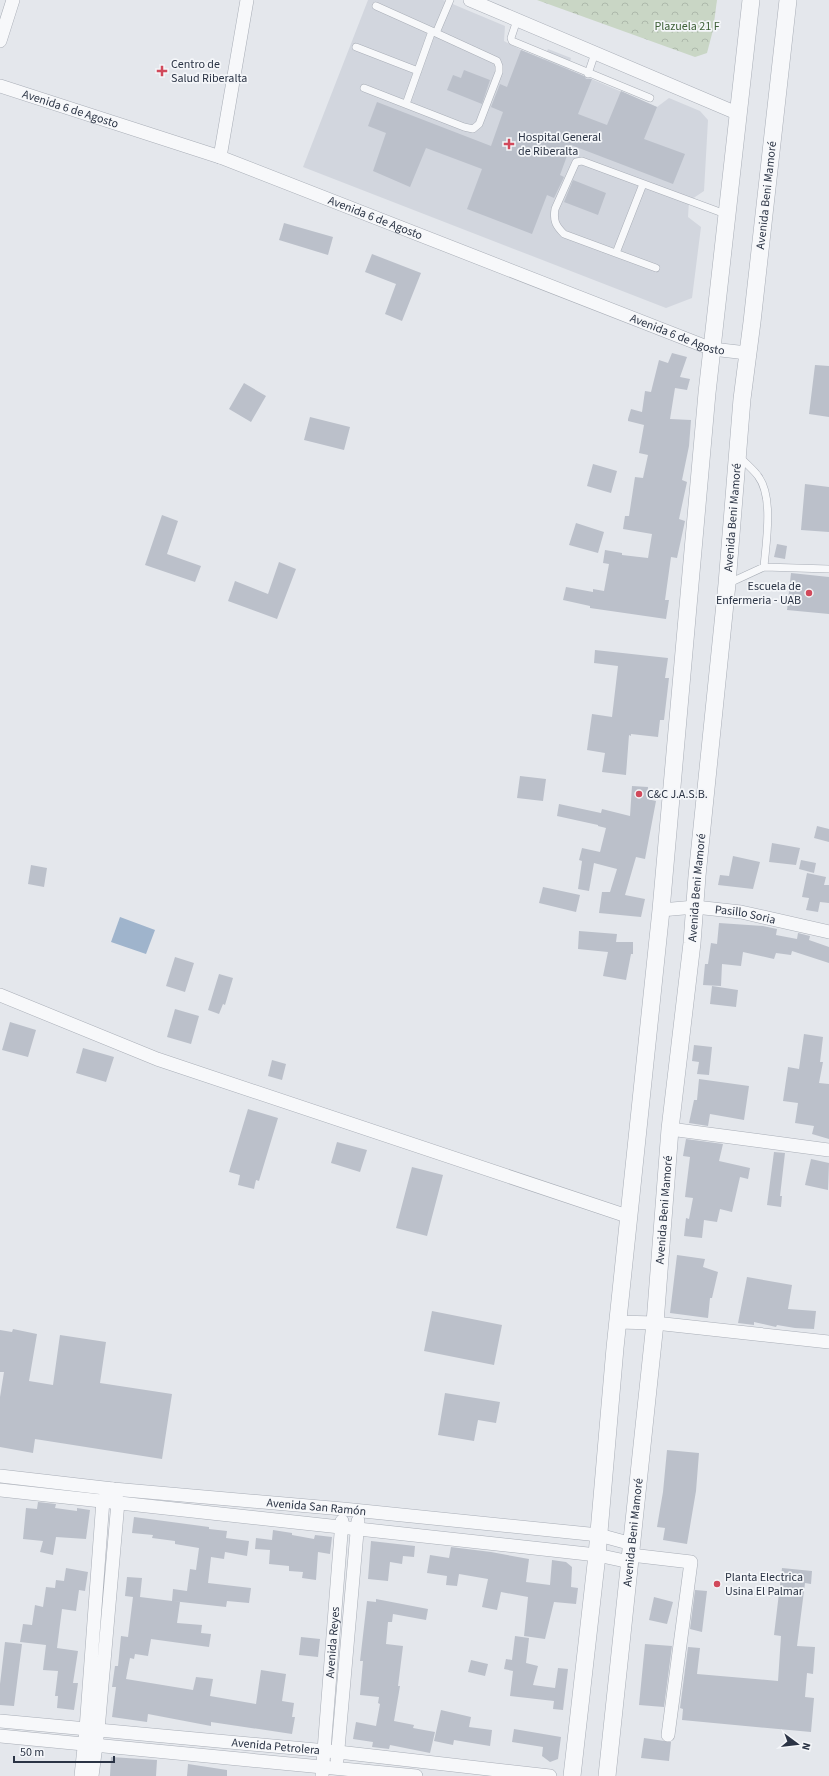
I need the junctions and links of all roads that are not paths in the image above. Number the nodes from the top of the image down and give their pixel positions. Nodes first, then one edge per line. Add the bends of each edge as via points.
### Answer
1 (13, 0) edge
2 (247, 0) edge
3 (450, 0) edge
4 (470, 0) edge
5 (751, 0) edge
6 (788, 0) edge
7 (376, 6) dead end
8 (517, 20) junction
9 (434, 32) junction
10 (0, 42) edge
11 (356, 47) dead end
12 (595, 53) junction
13 (418, 72) junction
14 (588, 74) junction
15 (0, 86) edge
16 (364, 88) dead end
17 (650, 98) dead end
18 (406, 104) junction
19 (739, 114) junction
20 (220, 157) junction
21 (643, 184) junction
22 (728, 215) junction
23 (616, 253) junction
24 (656, 268) dead end
25 (712, 349) junction
26 (748, 353) junction
27 (738, 454) junction
28 (764, 567) junction
29 (829, 569) edge
30 (727, 584) junction
31 (695, 907) junction
32 (661, 910) junction
33 (829, 932) edge
34 (0, 995) edge
35 (670, 1129) junction
36 (829, 1150) edge
37 (630, 1217) junction
38 (618, 1322) junction
39 (655, 1324) junction
40 (829, 1342) edge
41 (0, 1476) edge
42 (113, 1489) junction
43 (0, 1490) edge
44 (103, 1500) junction
45 (118, 1502) junction
46 (343, 1509) junction
47 (359, 1511) junction
48 (342, 1528) junction
49 (358, 1529) junction
50 (599, 1535) junction
51 (631, 1553) junction
52 (597, 1555) junction
53 (0, 1721) edge
54 (92, 1729) junction
55 (668, 1735) dead end
56 (0, 1736) edge
57 (90, 1744) junction
58 (324, 1751) junction
59 (338, 1752) junction
60 (322, 1771) edge
61 (336, 1772) edge
62 (81, 1776) edge
63 (92, 1776) edge
64 (416, 1776) edge
65 (550, 1776) edge
66 (572, 1776) edge
67 (607, 1776) edge

1 - 10 street
2 - 20 street
3 - 9 lane
4 - 8 street
5 - 19 street
6 - 26 street, Avenida Beni Mamoré
7 - 9 lane
8 - 12 street
8 - 14 lane via 512,42
9 - 13 lane
9 - 18 lane via 497,61 499,72 478,124 473,129
11 - 13 lane
12 - 14 lane
12 - 19 street
13 - 18 lane
14 - 17 lane
15 - 20 street, Avenida 6 de Agosto
16 - 18 lane
19 - 22 street
20 - 25 street, Avenida 6 de Agosto
21 - 22 lane
21 - 23 lane
21 - 23 lane via 582,161 576,162 556,209 556,225 564,234
22 - 25 street
23 - 24 lane
25 - 26 street, Avenida 6 de Agosto
25 - 32 street
26 - 27 street, Avenida Beni Mamoré
27 - 28 lane via 759,477 766,497 768,515
27 - 30 street, Avenida Beni Mamoré
28 - 29 lane
28 - 30 lane
30 - 31 street, Avenida Beni Mamoré
31 - 32 street, Pasillo Soria
31 - 33 street, Pasillo Soria via 741,912
31 - 35 street, Avenida Beni Mamoré
32 - 37 street
34 - 37 street via 158,1059
35 - 36 street
35 - 39 street, Avenida Beni Mamoré
37 - 38 street
38 - 39 street
38 - 50 street
39 - 40 street
39 - 51 street, Avenida Beni Mamoré
41 - 42 street, Avenida San Ramón
42 - 44 street
42 - 45 street
42 - 46 street, Avenida San Ramón
43 - 44 street, Avenida San Ramón
44 - 45 street, Avenida San Ramón
44 - 54 street
45 - 48 street, Avenida San Ramón
45 - 54 street
46 - 47 street, Avenida San Ramón
46 - 48 street, Avenida Reyes
47 - 49 street, Avenida Reyes
47 - 50 street, Avenida San Ramón
48 - 49 street, Avenida San Ramón
48 - 58 street, Avenida Reyes
49 - 52 street, Avenida San Ramón
49 - 59 street, Avenida Reyes
50 - 51 street, Avenida San Ramón
50 - 52 street
51 - 52 street, Avenida San Ramón
51 - 55 street via 691,1562
51 - 67 street, Avenida Beni Mamoré
52 - 66 street
53 - 54 street, Avenida Petrolera
54 - 57 street
54 - 58 street, Avenida Petrolera
56 - 57 street, Avenida Petrolera
57 - 60 street, Avenida Petrolera
57 - 62 street
57 - 63 street
58 - 59 street, Avenida Petrolera
58 - 60 street, Avenida Reyes
59 - 61 street, Avenida Reyes
59 - 65 street, Avenida Petrolera
60 - 61 street, Avenida Petrolera
61 - 64 street, Avenida Petrolera

